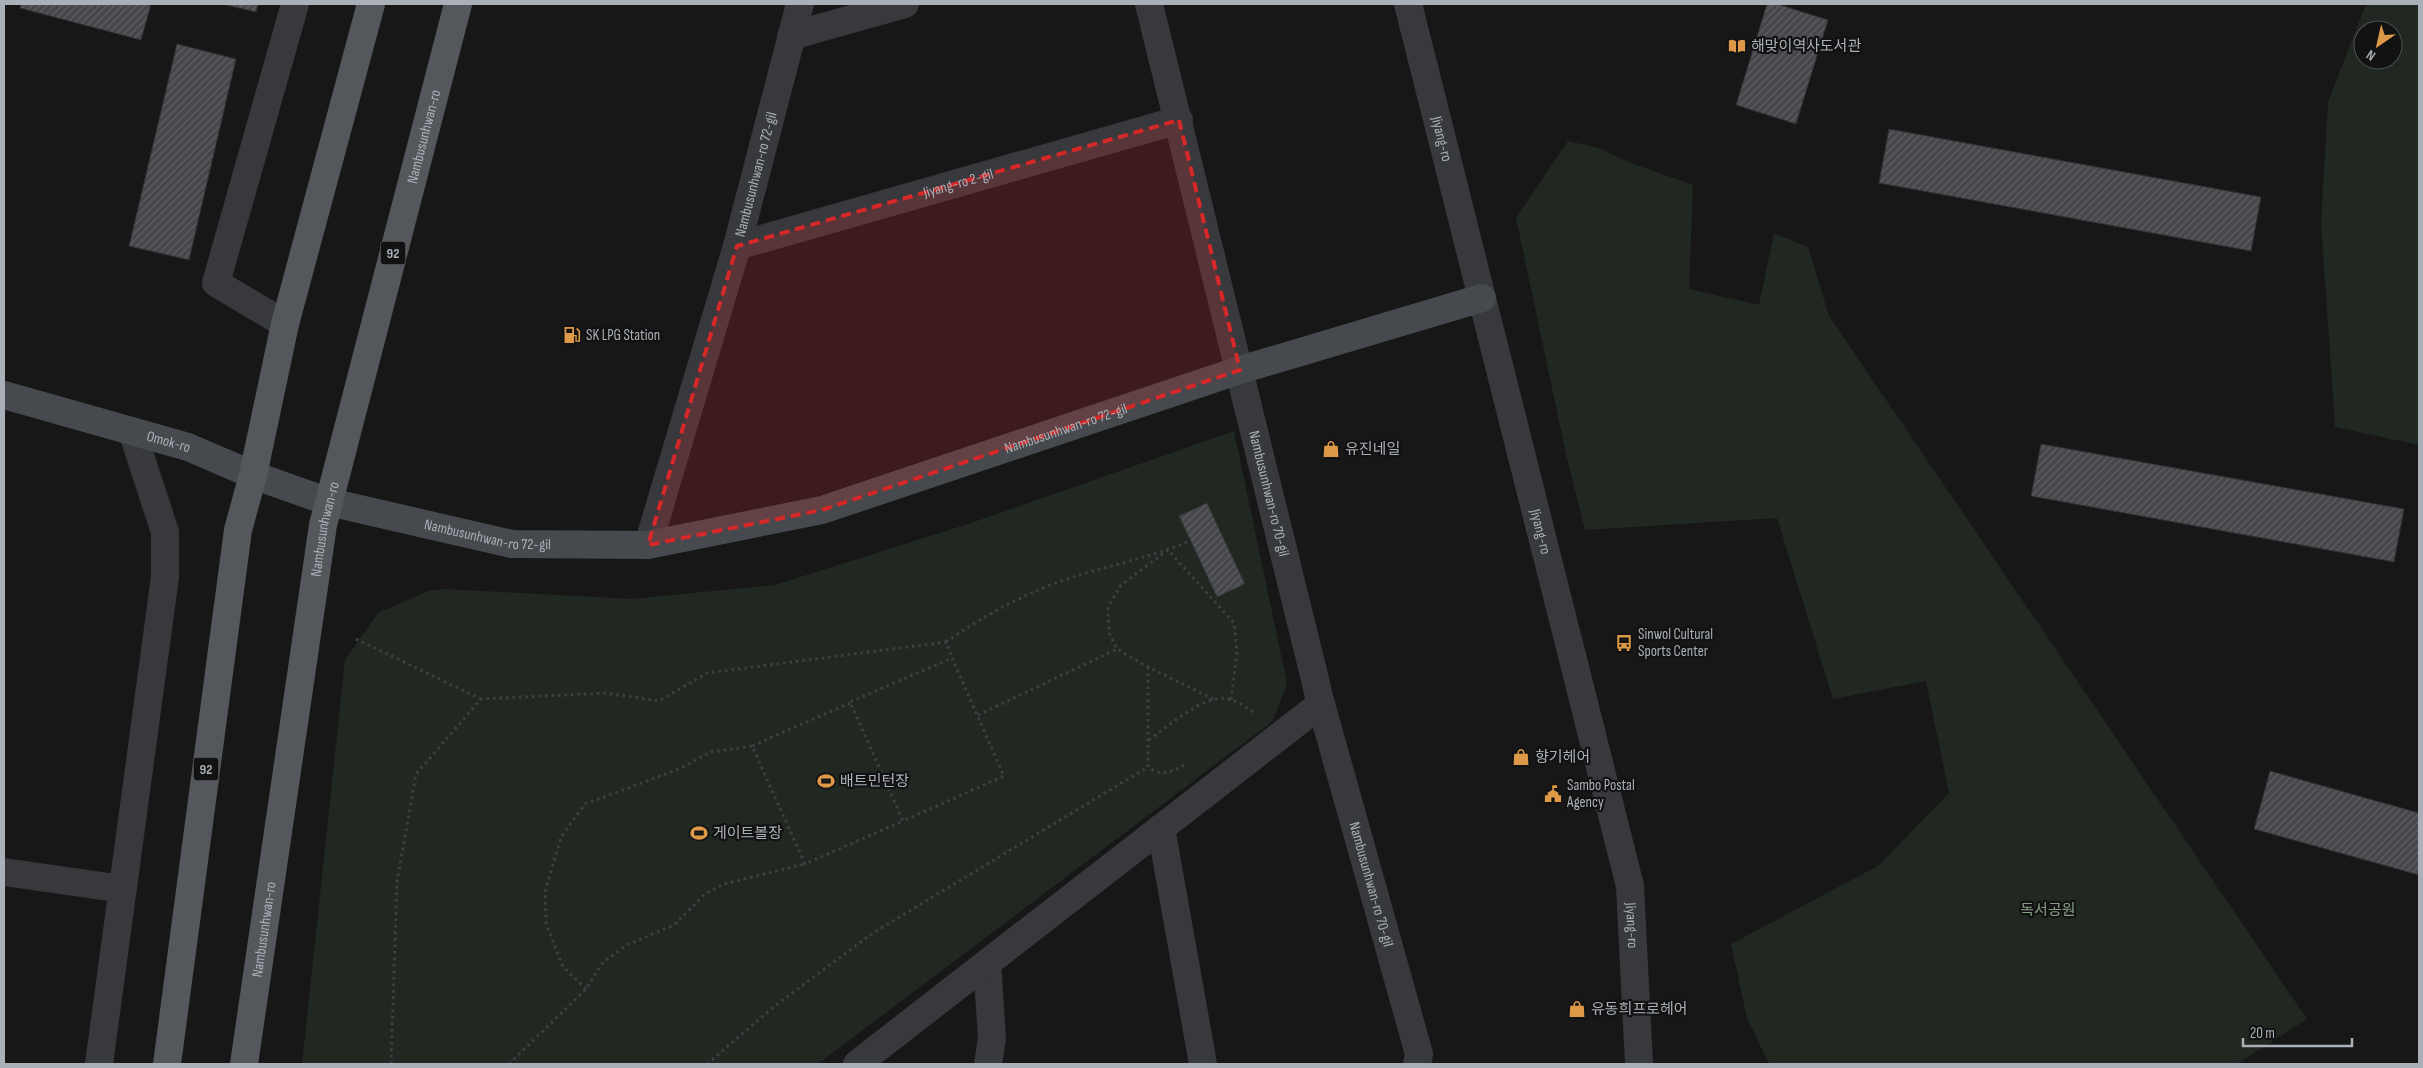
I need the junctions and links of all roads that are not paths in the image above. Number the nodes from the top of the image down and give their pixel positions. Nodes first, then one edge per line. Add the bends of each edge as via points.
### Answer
1 (295, 4) edge
2 (371, 4) edge
3 (458, 4) edge
4 (800, 4) edge
5 (904, 4) edge
6 (1149, 4) edge
7 (1408, 4) edge
8 (792, 36) junction
9 (1179, 120) junction
10 (737, 246) junction
11 (1482, 298) junction
12 (286, 324) junction
13 (1240, 370) junction
14 (4, 395) edge
15 (132, 431) junction
16 (253, 475) junction
17 (330, 502) junction
18 (648, 545) junction
19 (1321, 704) junction
20 (1161, 828) junction
21 (4, 872) edge
22 (123, 889) junction
23 (987, 963) junction
24 (99, 1064) edge
25 (167, 1064) edge
26 (244, 1064) edge
27 (857, 1064) edge
28 (988, 1064) edge
29 (1202, 1064) edge
30 (1417, 1064) edge
31 (1639, 1064) edge

1 - 12 street via 216,282
2 - 12 main road, 92
3 - 17 main road, Nambusunhwan-ro / 92
4 - 8 street, Nambusunhwan-ro 72-gil
5 - 8 street
6 - 9 street
7 - 11 street, Jiyang-ro
8 - 10 street, Nambusunhwan-ro 72-gil
9 - 10 street, Jiyang-ro 2-gil
9 - 13 street
10 - 18 street, Nambusunhwan-ro 72-gil
11 - 13 main road, Nambusunhwan-ro 72-gil
11 - 31 street, Jiyang-ro via 1630,886
12 - 16 main road, 92
13 - 18 main road, Nambusunhwan-ro 72-gil via 822,510
13 - 19 street, Nambusunhwan-ro 70-gil
14 - 15 main road, Omok-ro
15 - 16 main road, Omok-ro via 188,447
15 - 22 street via 165,532 165,576
16 - 17 main road, Omok-ro
16 - 25 main road, 92 via 238,530
17 - 18 main road, Nambusunhwan-ro 72-gil via 512,544
17 - 26 main road, Nambusunhwan-ro / 92 via 323,525
19 - 20 street
19 - 30 street, Nambusunhwan-ro 70-gil via 1419,1054
20 - 23 street
20 - 29 street
21 - 22 street
22 - 24 street
23 - 27 street
23 - 28 street via 992,1038

